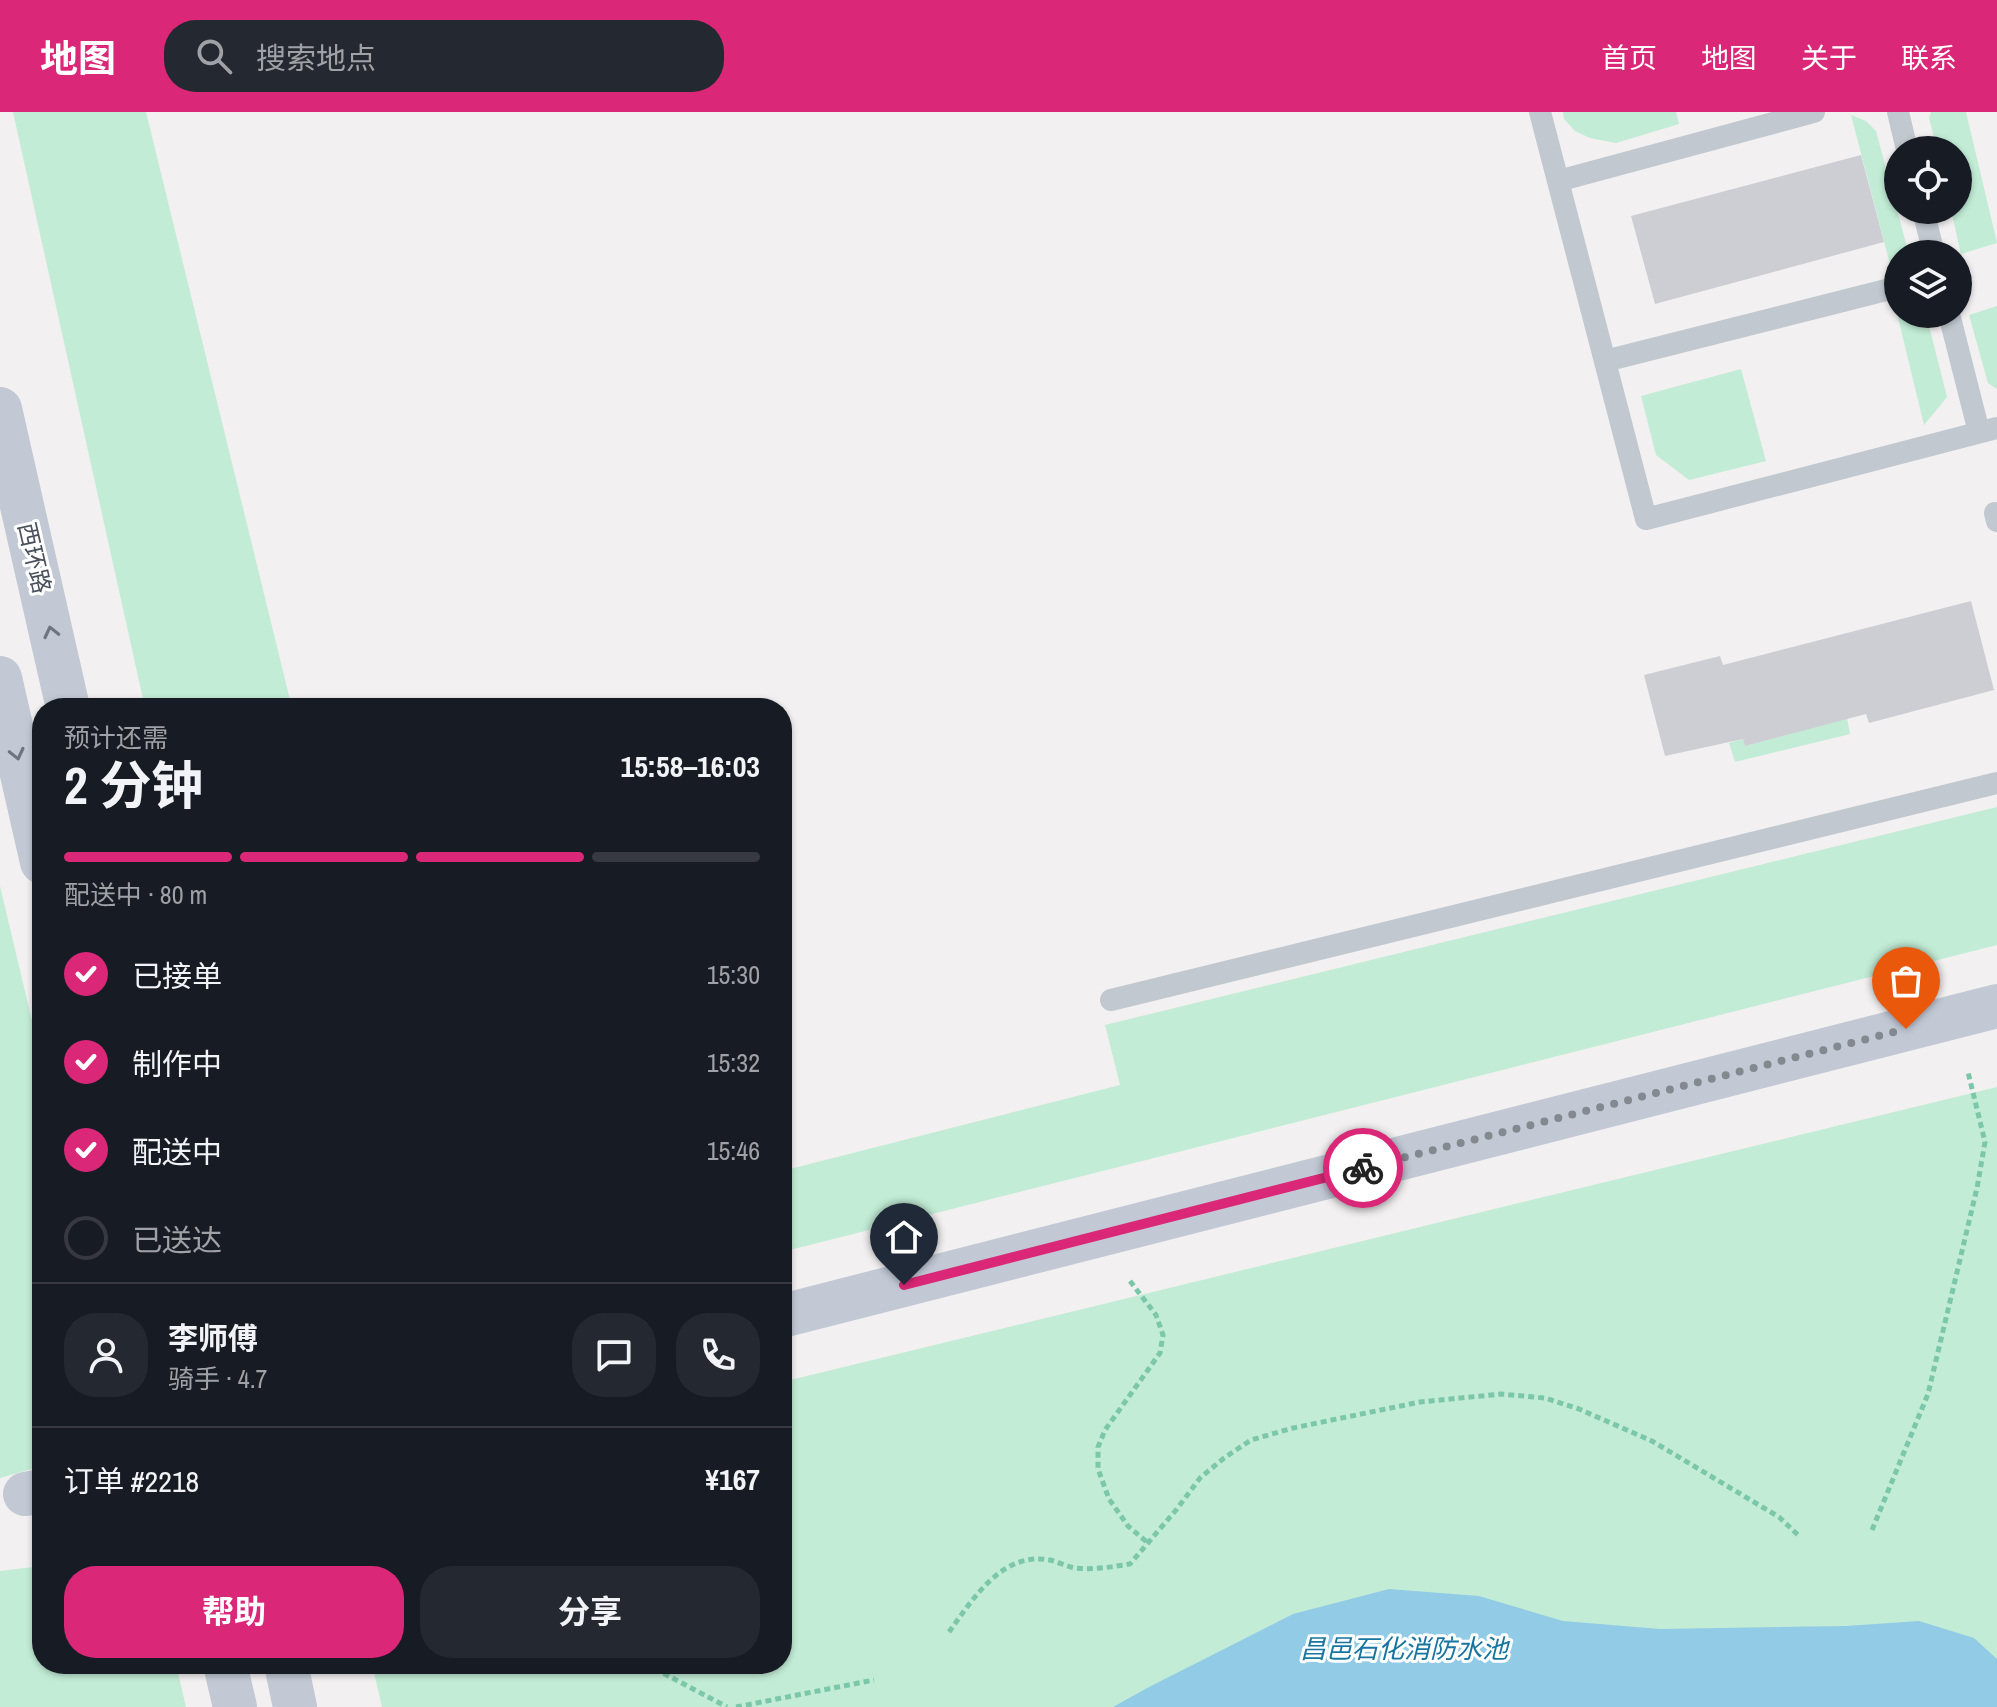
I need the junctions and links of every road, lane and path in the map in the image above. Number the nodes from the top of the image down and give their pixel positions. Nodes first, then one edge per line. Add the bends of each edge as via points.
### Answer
1 (1540, 112) edge
2 (1814, 112) edge
3 (1898, 112) edge
4 (1904, 136) edge
5 (1558, 181) junction
6 (1884, 291) edge
7 (1954, 328) edge
8 (1605, 361) junction
9 (0, 409) edge
10 (1988, 430) edge
11 (0, 678) edge
12 (66, 698) edge
13 (1997, 783) edge
14 (32, 818) edge
15 (1111, 1000) dead end
16 (1997, 1006) edge
17 (1968, 1072) dead end
18 (1130, 1281) dead end
19 (792, 1313) edge
20 (1872, 1530) dead end
21 (1799, 1536) dead end
22 (1148, 1543) junction
23 (949, 1632) dead end
24 (227, 1674) edge
25 (288, 1674) edge
26 (665, 1674) edge
27 (874, 1680) dead end
28 (235, 1707) edge
29 (295, 1707) edge
30 (727, 1707) edge
31 (736, 1707) edge

1 - 5 lane
2 - 5 lane
3 - 4 lane
5 - 8 lane
6 - 8 lane
7 - 10 lane
8 - 10 lane via 1646,519
12 -> 9 street, 西环路
11 -> 14 street
13 - 15 lane
16 - 19 street
17 - 20 path via 1985,1142 1977,1188 1928,1394
18 - 22 path via 1156,1315 1163,1335 1160,1353 1105,1430 1098,1469 1109,1499
21 - 22 path via 1779,1517 1652,1441 1545,1398 1501,1394 1420,1402 1251,1440 1200,1478
22 - 23 path via 1130,1564 1099,1569 1029,1560 1010,1566 991,1579
24 - 28 street
25 - 29 street
26 - 30 path
27 - 31 path

